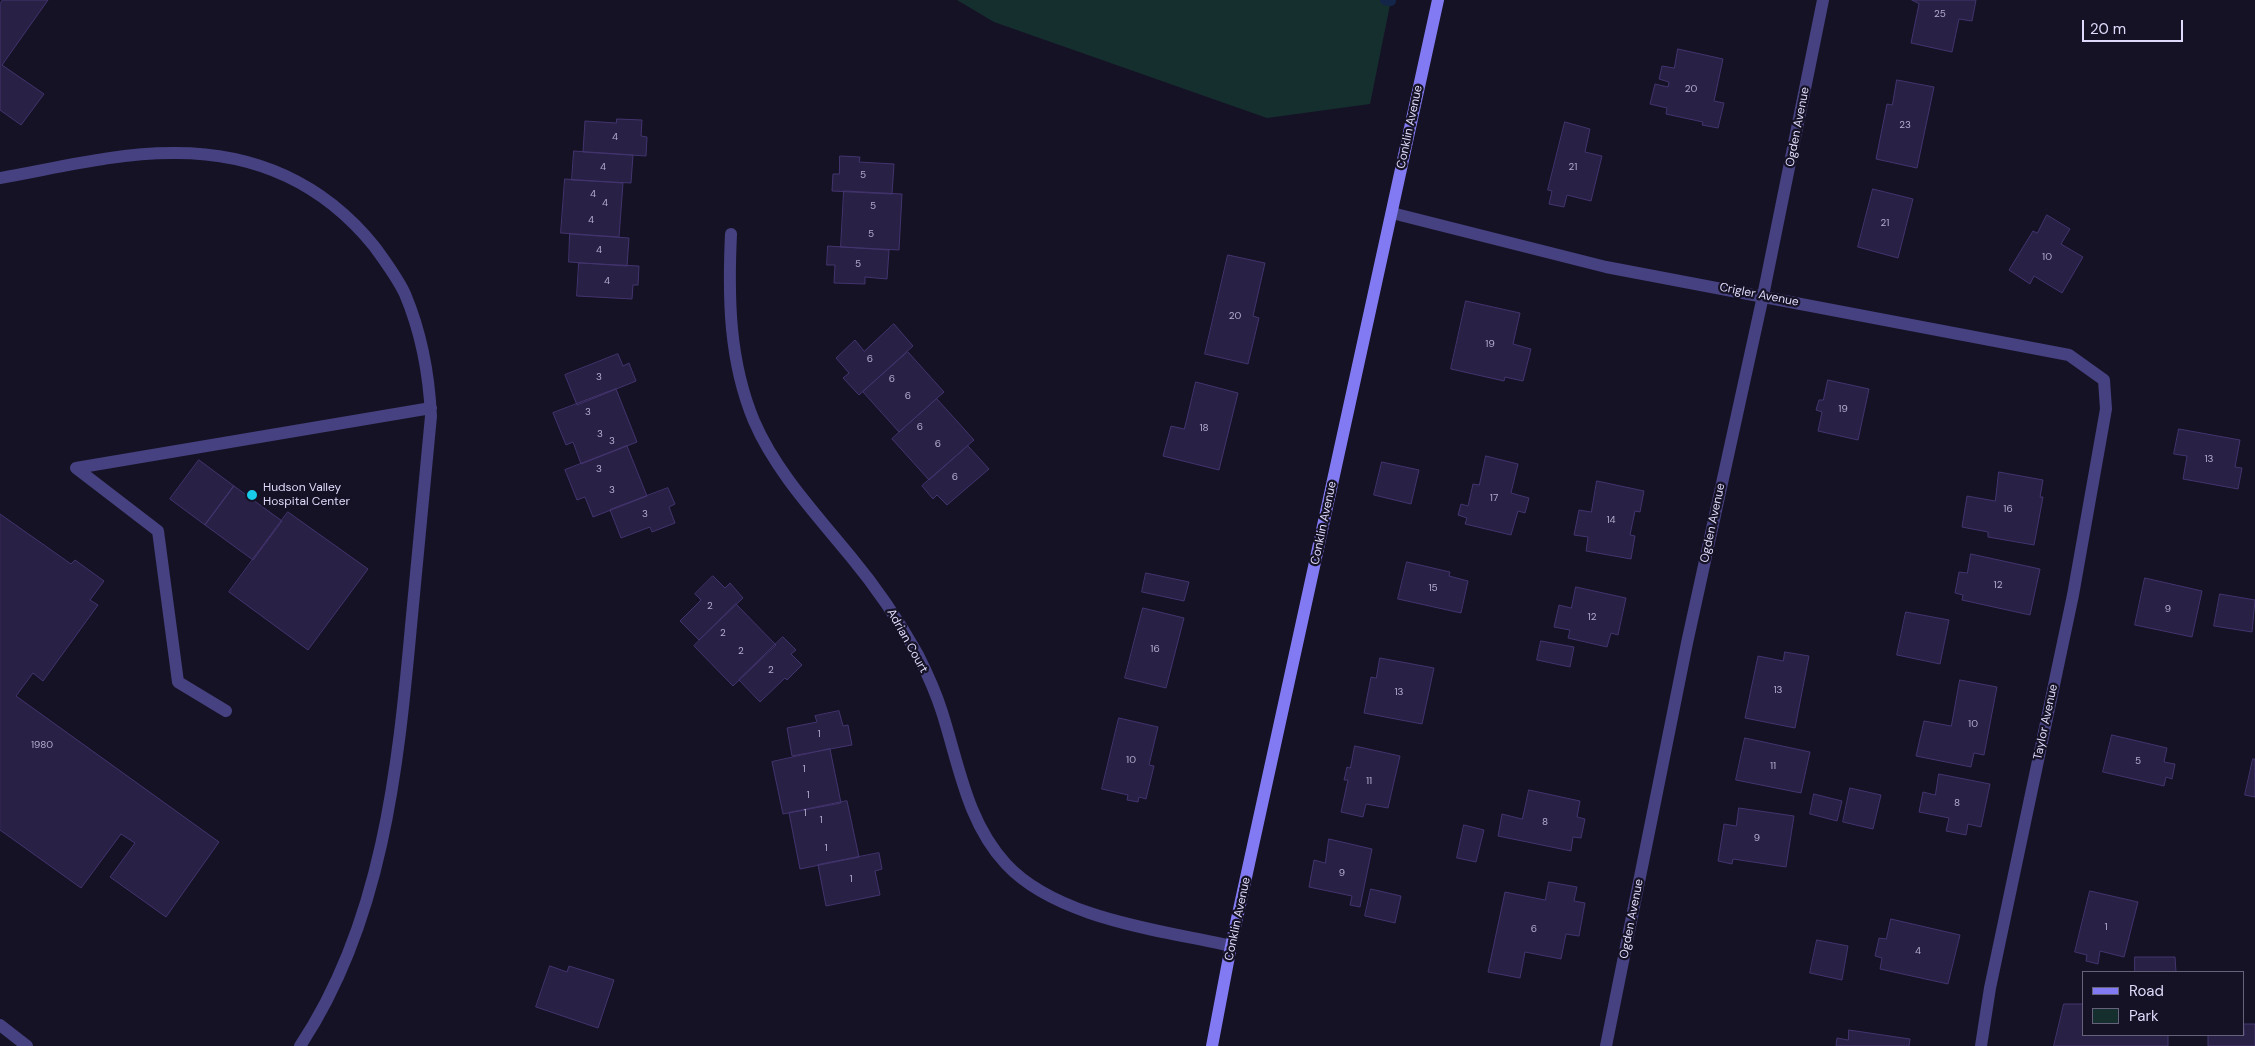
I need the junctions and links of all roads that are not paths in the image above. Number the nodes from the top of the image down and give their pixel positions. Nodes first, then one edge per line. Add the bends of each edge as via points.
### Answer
1 (1438, 0) edge
2 (1823, 0) edge
3 (0, 178) edge
4 (1392, 213) junction
5 (731, 234) dead end
6 (1763, 296) junction
7 (2106, 398) joint
8 (430, 408) junction
9 (226, 711) dead end
10 (1232, 946) junction
11 (0, 1025) edge
12 (27, 1046) edge
13 (300, 1046) edge
14 (1212, 1046) edge
15 (1606, 1046) edge
16 (1981, 1046) edge

1 - 4 street, Conklin Avenue
2 - 6 street, Ogden Avenue
3 - 8 street via 133,155 173,153 215,155 255,162 295,179 328,201 360,229 384,259 404,293 416,328 428,374
4 - 6 street, Crigler Avenue via 1606,267
4 - 10 street, Conklin Avenue
5 - 10 street, Adrian Court via 731,328 738,374 754,422 780,467 889,608 918,657 942,710 966,798 983,833 1007,865 1038,890 1079,910
6 - 7 street, Crigler Avenue via 2069,355 2104,380
6 - 15 street, Ogden Avenue via 1687,643
7 - 16 street, Taylor Avenue via 2073,595 1990,988
8 - 9 street via 76,468 158,531 178,682
8 - 13 street via 403,720 394,784 369,891 350,946 332,990
10 - 14 street, Conklin Avenue
11 - 12 street

